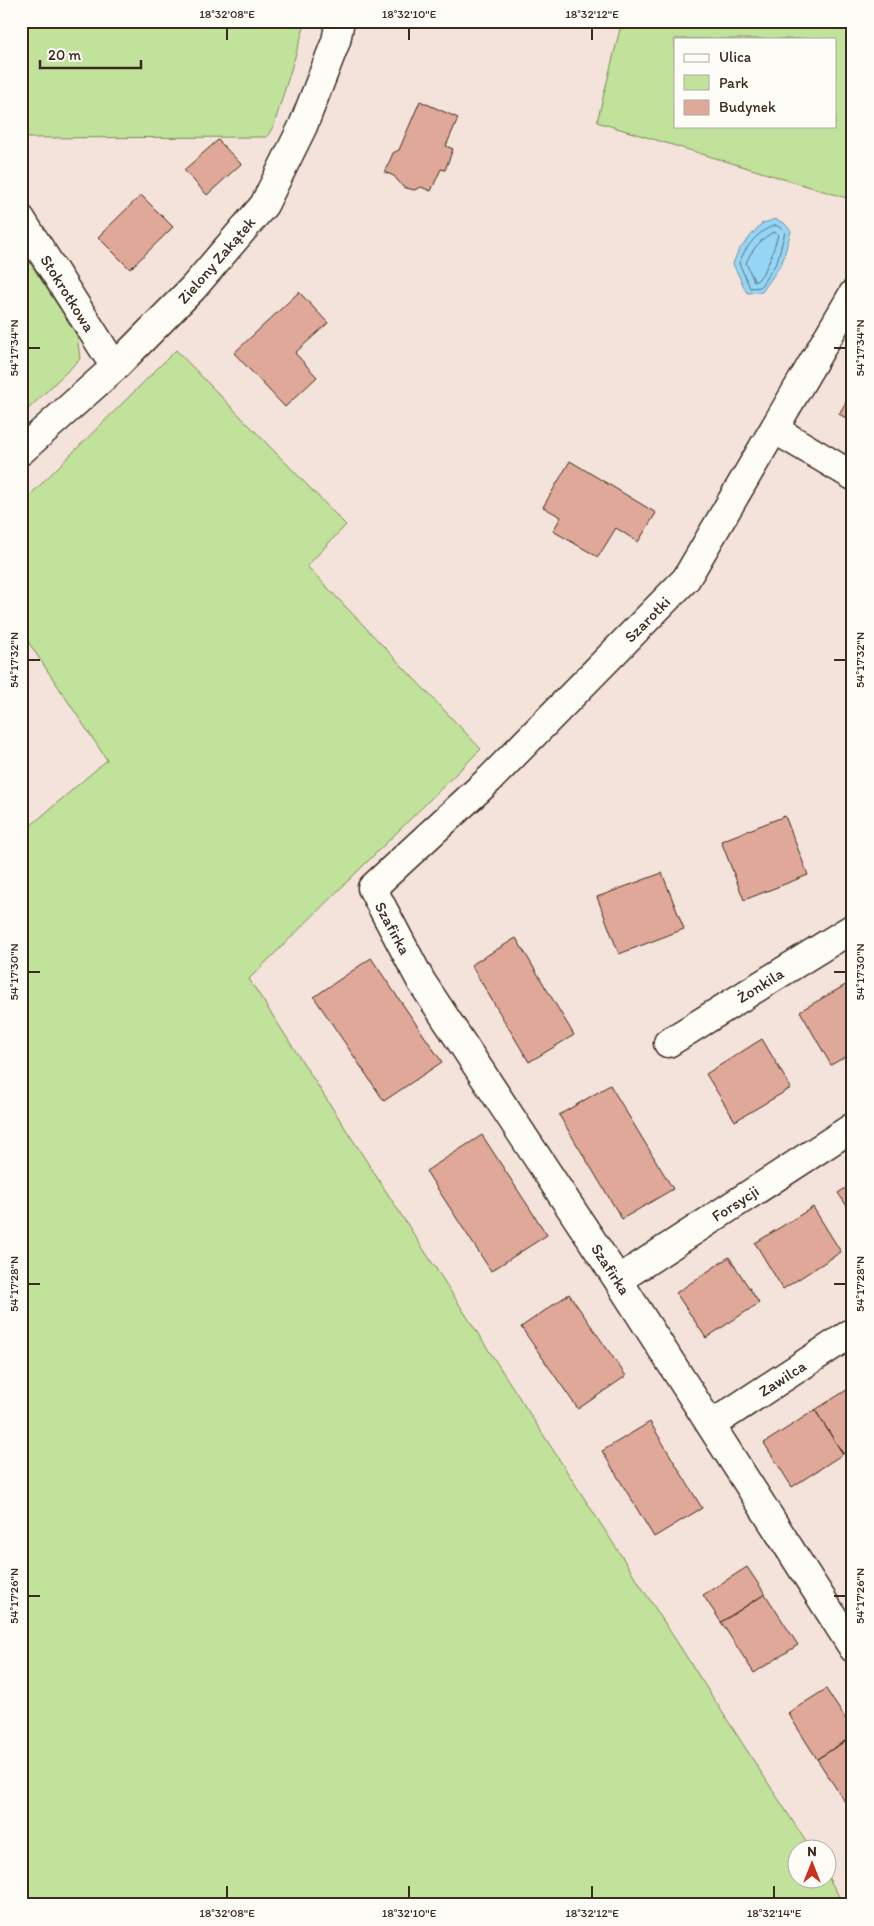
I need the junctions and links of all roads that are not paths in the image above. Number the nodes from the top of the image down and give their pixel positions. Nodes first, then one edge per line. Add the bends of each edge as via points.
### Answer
1 (340, 21) edge
2 (21, 219) edge
3 (853, 294) edge
4 (115, 367) junction
5 (774, 430) junction
6 (21, 451) edge
7 (853, 476) edge
8 (372, 888) joint
9 (853, 928) edge
10 (668, 1043) dead end
11 (853, 1127) edge
12 (618, 1280) junction
13 (853, 1332) edge
14 (711, 1425) junction
15 (853, 1648) edge

1 - 4 street, Zielony Zakątek via 336,41 303,126 264,205 193,288
2 - 4 street, Stokrotkowa
3 - 5 street, Szarotki
4 - 6 street, Zielony Zakątek
5 - 7 street
5 - 8 street, Szarotki via 686,579 490,779
8 - 12 street, Szafirka via 421,981
9 - 10 street, Żonkila
11 - 12 street, Forsycji
12 - 14 street, Szafirka
13 - 14 street, Zawilca
14 - 15 street, Szafirka

